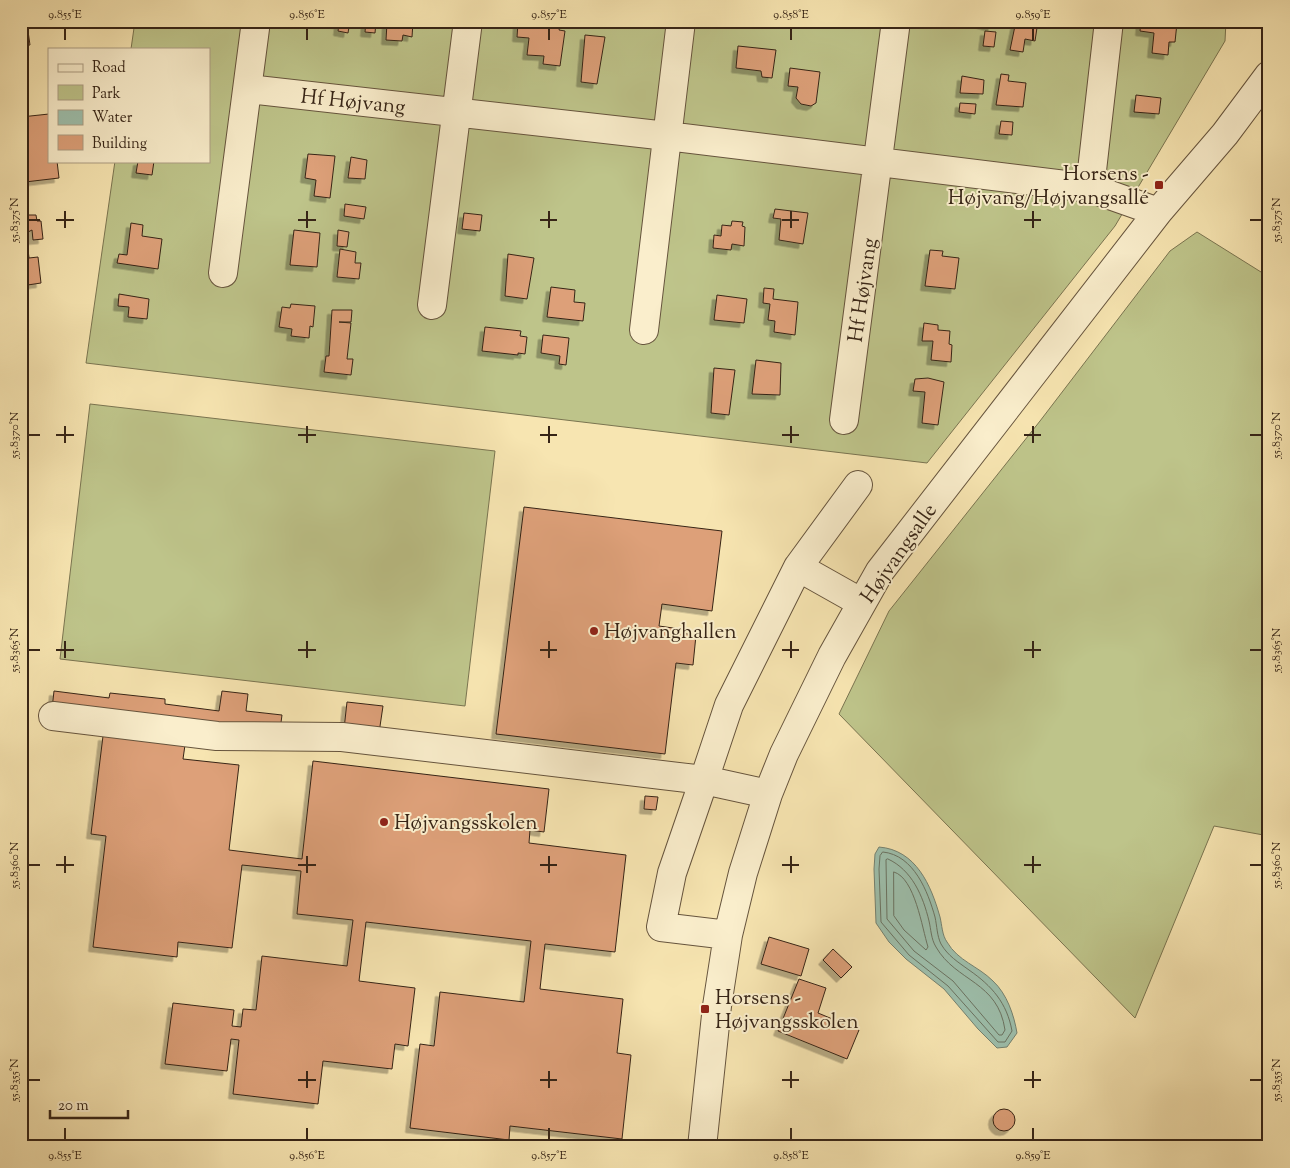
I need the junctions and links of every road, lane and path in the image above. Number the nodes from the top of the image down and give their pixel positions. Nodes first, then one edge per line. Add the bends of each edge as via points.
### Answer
1 (256, 21) edge
2 (468, 21) edge
3 (681, 21) edge
4 (896, 21) edge
5 (1110, 21) edge
6 (1269, 75) edge
7 (248, 89) junction
8 (457, 112) junction
9 (668, 136) junction
10 (879, 161) junction
11 (1090, 188) junction
12 (1158, 212) junction
13 (223, 273) dead end
14 (432, 305) dead end
15 (644, 330) dead end
16 (844, 420) dead end
17 (858, 485) dead end
18 (798, 567) junction
19 (862, 603) junction
20 (53, 716) dead end
21 (704, 780) junction
22 (768, 794) junction
23 (728, 935) junction
24 (702, 1147) edge

1 - 7 street
2 - 8 street
3 - 9 street
4 - 10 street, Hf Højvang
5 - 11 street
6 - 12 street, Højvangsalle via 1225,134
7 - 8 street, Hf Højvang
7 - 13 street
8 - 9 street, Hf Højvang
8 - 14 street
9 - 10 street, Hf Højvang
9 - 15 street
10 - 11 street, Hf Højvang
10 - 16 street, Hf Højvang
11 - 12 street, Hf Højvang
12 - 19 street, Højvangsalle via 880,571
17 - 18 street
18 - 19 street
18 - 21 street via 729,705
19 - 22 street, Højvangsalle via 827,664
20 - 21 street via 217,736 342,737
21 - 22 street
21 - 23 street via 672,873 661,927
22 - 23 street, Højvangsalle
23 - 24 street, Højvangsalle

